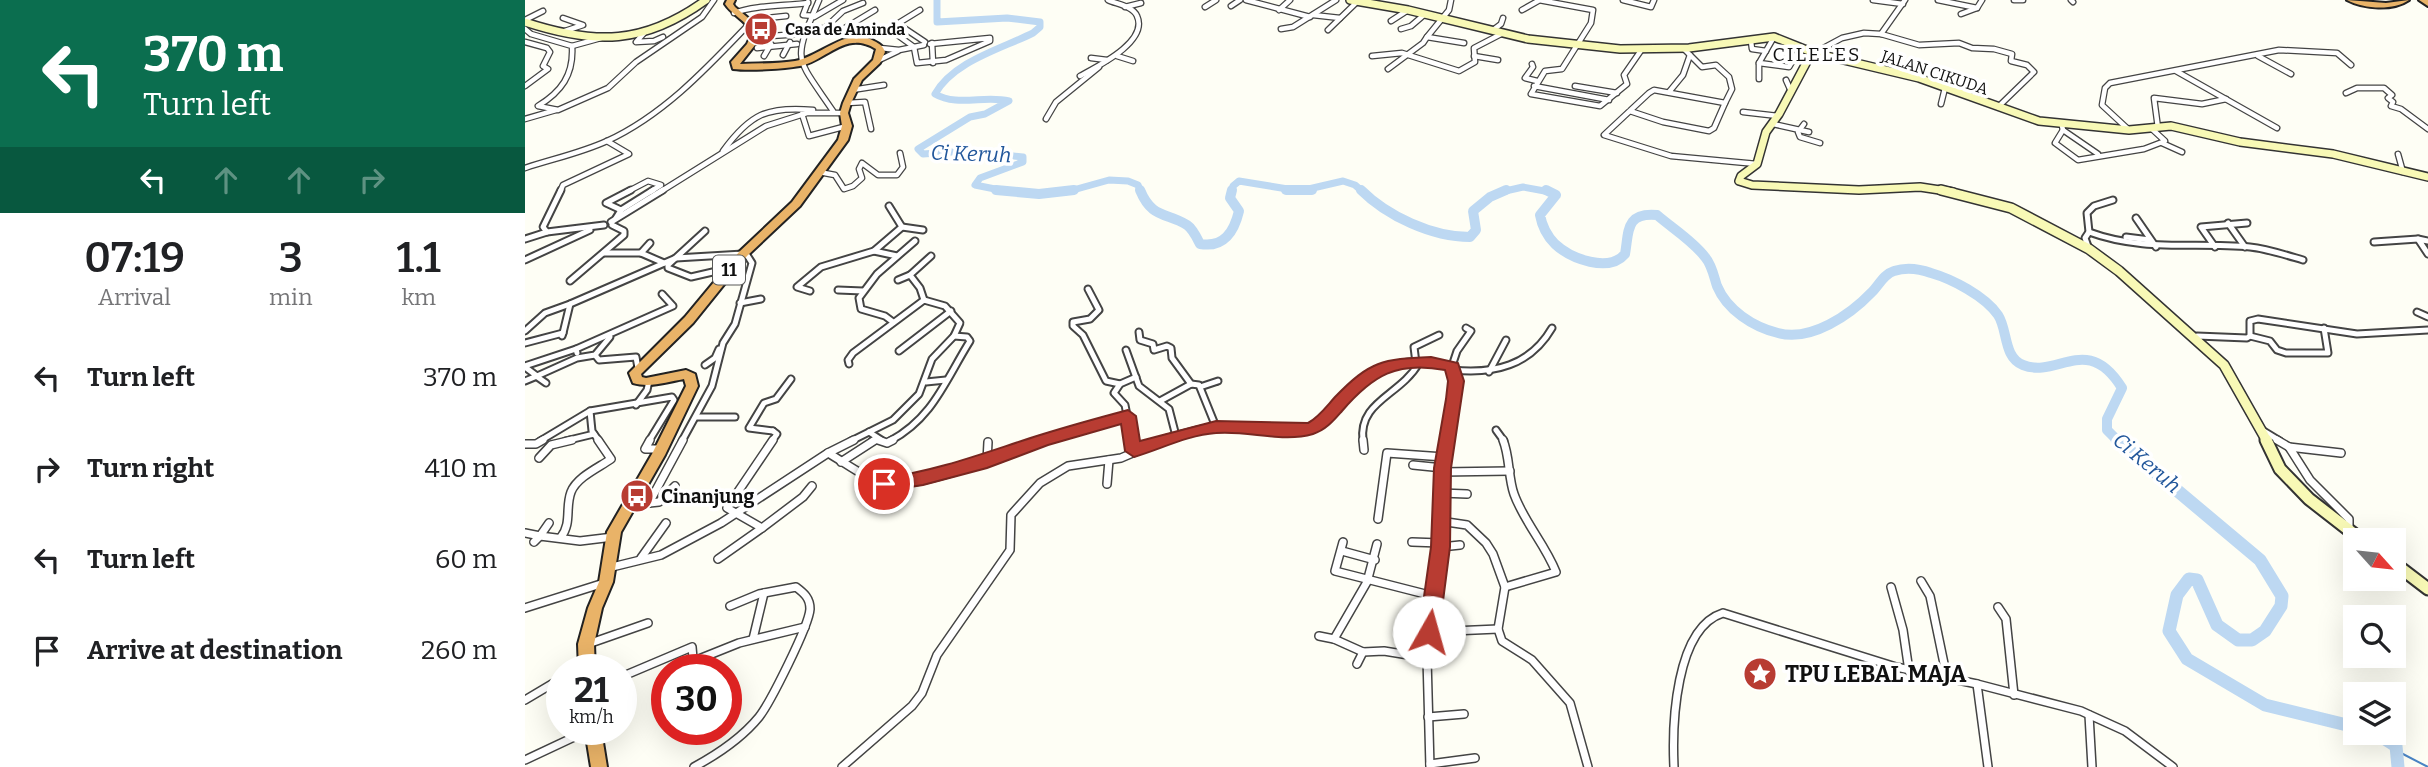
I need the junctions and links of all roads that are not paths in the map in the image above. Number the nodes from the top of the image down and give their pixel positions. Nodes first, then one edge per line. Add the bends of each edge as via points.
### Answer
1 (689, 0) edge
2 (706, 0) edge
3 (714, 0) edge
4 (731, 0) edge
5 (819, 0) edge
6 (843, 0) edge
7 (1108, 0) edge
8 (1128, 0) edge
9 (1216, 0) edge
10 (1240, 0) edge
11 (1246, 0) edge
12 (1290, 0) edge
13 (1336, 0) edge
14 (1355, 0) edge
15 (1451, 0) edge
16 (1623, 0) edge
17 (1654, 0) edge
18 (1873, 0) edge
19 (1938, 0) edge
20 (1982, 0) edge
21 (2014, 0) edge
22 (2023, 0) edge
23 (2351, 0) edge
24 (2405, 0) edge
25 (2423, 0) edge
26 (1369, 1) edge
27 (1539, 1) edge
28 (808, 2) edge
29 (1904, 2) edge
30 (863, 3) dead end
31 (1141, 3) dead end
32 (1386, 4) dead end
33 (2428, 4) edge
34 (700, 5) junction
35 (1123, 6) junction
36 (1231, 6) dead end
37 (1205, 8) dead end
38 (1940, 8) dead end
39 (1977, 8) junction
40 (875, 10) dead end
41 (920, 10) dead end
42 (1279, 10) junction
43 (1408, 10) junction
44 (1522, 10) dead end
45 (1593, 10) junction
46 (543, 11) dead end
47 (1600, 11) dead end
48 (734, 13) junction
49 (1425, 14) junction
50 (1961, 14) dead end
51 (786, 16) dead end
52 (1312, 16) junction
53 (813, 17) junction
54 (563, 18) dead end
55 (1340, 18) junction
56 (1503, 18) dead end
57 (548, 19) dead end
58 (1444, 19) junction
59 (525, 21) edge
60 (1391, 21) dead end
61 (751, 23) junction
62 (898, 24) junction
63 (525, 29) edge
64 (545, 29) junction
65 (1281, 29) dead end
66 (1401, 29) dead end
67 (1328, 30) dead end
68 (1493, 30) junction
69 (645, 32) junction
70 (805, 32) junction
71 (560, 33) junction
72 (1503, 33) junction
73 (795, 34) junction
74 (1881, 34) junction
75 (606, 36) junction
76 (775, 36) junction
77 (663, 37) dead end
78 (1427, 37) junction
79 (1774, 38) junction
80 (977, 39) junction
81 (855, 40) junction
82 (961, 41) junction
83 (946, 42) junction
84 (526, 43) edge
85 (790, 43) junction
86 (928, 43) junction
87 (1464, 43) dead end
88 (1577, 43) junction
89 (797, 44) dead end
90 (572, 46) junction
91 (913, 47) junction
92 (976, 47) junction
93 (757, 48) dead end
94 (880, 48) junction
95 (1683, 48) junction
96 (769, 49) junction
97 (1642, 49) junction
98 (899, 50) junction
99 (1766, 51) junction
100 (1813, 52) junction
101 (961, 53) junction
102 (1408, 55) junction
103 (1689, 55) junction
104 (1117, 56) junction
105 (1372, 56) dead end
106 (1474, 56) junction
107 (2258, 56) junction
108 (1091, 58) dead end
109 (946, 60) junction
110 (1109, 60) junction
111 (1498, 60) dead end
112 (877, 61) junction
113 (1133, 61) dead end
114 (800, 63) junction
115 (933, 63) junction
116 (1759, 63) junction
117 (1532, 64) dead end
118 (1099, 65) junction
119 (1776, 65) junction
120 (2351, 65) dead end
121 (1702, 67) junction
122 (1388, 69) dead end
123 (1686, 70) junction
124 (2176, 71) junction
125 (2291, 74) dead end
126 (1080, 76) dead end
127 (1759, 79) dead end
128 (1536, 84) junction
129 (884, 85) dead end
130 (1575, 86) dead end
131 (1945, 88) junction
132 (525, 89) edge
133 (852, 90) junction
134 (1669, 92) junction
135 (1617, 93) junction
136 (2346, 93) dead end
137 (2226, 99) junction
138 (1725, 103) junction
139 (1941, 104) dead end
140 (1998, 107) junction
141 (841, 109) junction
142 (558, 110) junction
143 (1630, 111) junction
144 (1743, 112) dead end
145 (802, 114) junction
146 (525, 119) edge
147 (1046, 119) dead end
148 (1775, 120) junction
149 (1804, 124) dead end
150 (847, 126) junction
151 (2063, 128) junction
152 (2155, 128) junction
153 (2277, 128) dead end
154 (871, 129) dead end
155 (2428, 129) edge
156 (1800, 130) junction
157 (2129, 130) junction
158 (1809, 132) dead end
159 (607, 141) junction
160 (1820, 143) dead end
161 (2162, 143) junction
162 (2182, 152) dead end
163 (899, 153) dead end
164 (2098, 154) junction
165 (2398, 154) dead end
166 (719, 157) junction
167 (1757, 164) junction
168 (525, 169) edge
169 (819, 172) junction
170 (2403, 172) junction
171 (2428, 177) edge
172 (623, 194) junction
173 (638, 199) junction
174 (2113, 200) dead end
175 (889, 206) dead end
176 (621, 210) junction
177 (2136, 218) dead end
178 (613, 222) junction
179 (2228, 223) junction
180 (2248, 223) dead end
181 (601, 226) junction
182 (902, 227) junction
183 (923, 230) dead end
184 (705, 231) dead end
185 (547, 232) junction
186 (2089, 232) junction
187 (2126, 237) dead end
188 (525, 239) edge
189 (2418, 239) junction
190 (2150, 240) junction
191 (915, 241) dead end
192 (2428, 241) edge
193 (2374, 242) dead end
194 (650, 243) dead end
195 (2215, 247) junction
196 (2245, 247) junction
197 (2157, 248) junction
198 (2089, 249) junction
199 (874, 251) junction
200 (603, 253) junction
201 (641, 253) junction
202 (744, 253) junction
203 (2428, 254) edge
204 (897, 256) junction
205 (931, 256) dead end
206 (676, 258) junction
207 (525, 260) edge
208 (2303, 260) dead end
209 (664, 263) junction
210 (730, 268) junction
211 (910, 275) junction
212 (898, 280) dead end
213 (570, 282) dead end
214 (1088, 289) dead end
215 (838, 290) dead end
216 (810, 291) dead end
217 (863, 291) junction
218 (662, 294) dead end
219 (761, 299) dead end
220 (924, 300) junction
221 (740, 303) junction
222 (570, 304) junction
223 (951, 311) junction
224 (2417, 312) dead end
225 (2428, 317) edge
226 (893, 321) junction
227 (1467, 328) dead end
228 (1552, 328) dead end
229 (2323, 328) junction
230 (2428, 330) edge
231 (525, 331) edge
232 (1139, 332) dead end
233 (1439, 335) dead end
234 (611, 336) junction
235 (954, 336) junction
236 (2250, 336) junction
237 (2194, 339) junction
238 (1506, 340) dead end
239 (525, 344) edge
240 (723, 344) junction
241 (576, 349) junction
242 (1126, 350) dead end
243 (899, 351) dead end
244 (1433, 353) dead end
245 (595, 355) junction
246 (577, 358) junction
247 (1431, 362) junction
248 (1418, 363) junction
249 (849, 364) dead end
250 (705, 365) dead end
251 (638, 368) junction
252 (1453, 368) junction
253 (1489, 372) junction
254 (537, 376) junction
255 (1136, 377) junction
256 (791, 380) dead end
257 (946, 380) junction
258 (525, 381) edge
259 (649, 381) junction
260 (1218, 381) dead end
261 (926, 382) junction
262 (546, 383) dead end
263 (1120, 384) junction
264 (1191, 384) junction
265 (1201, 387) junction
266 (1160, 401) junction
267 (636, 405) junction
268 (590, 411) junction
269 (1128, 416) junction
270 (697, 417) junction
271 (735, 417) dead end
272 (1216, 427) junction
273 (1496, 430) dead end
274 (2262, 430) junction
275 (869, 432) junction
276 (594, 434) junction
277 (1176, 436) junction
278 (876, 439) junction
279 (988, 442) dead end
280 (525, 444) edge
281 (2288, 447) junction
282 (661, 449) junction
283 (1364, 450) dead end
284 (1134, 451) junction
285 (828, 453) junction
286 (2341, 453) dead end
287 (1444, 457) junction
288 (539, 458) dead end
289 (1121, 458) junction
290 (1109, 460) junction
291 (987, 461) junction
292 (841, 462) junction
293 (1413, 465) dead end
294 (1121, 467) dead end
295 (1442, 470) junction
296 (1510, 471) junction
297 (1107, 484) dead end
298 (675, 486) dead end
299 (812, 486) dead end
300 (1441, 493) junction
301 (1467, 494) dead end
302 (649, 503) junction
303 (628, 505) junction
304 (737, 512) junction
305 (1378, 519) dead end
306 (1440, 521) junction
307 (549, 523) dead end
308 (666, 523) dead end
309 (762, 528) junction
310 (2346, 528) edge
311 (2349, 528) edge
312 (525, 533) edge
313 (561, 537) junction
314 (614, 537) junction
315 (537, 539) junction
316 (1343, 542) dead end
317 (1412, 542) dead end
318 (1377, 544) dead end
319 (1441, 545) junction
320 (1460, 545) dead end
321 (1342, 551) junction
322 (641, 558) junction
323 (718, 559) dead end
324 (1375, 560) junction
325 (608, 568) junction
326 (2406, 573) edge
327 (1367, 580) junction
328 (606, 582) junction
329 (1921, 582) dead end
330 (1505, 587) junction
331 (1891, 587) dead end
332 (2428, 589) edge
333 (764, 593) junction
334 (1433, 596) junction
335 (730, 606) dead end
336 (1997, 607) dead end
337 (525, 608) edge
338 (648, 623) dead end
339 (805, 627) junction
340 (1498, 629) junction
341 (1429, 632) junction
342 (1318, 636) dead end
343 (753, 639) junction
344 (1334, 639) junction
345 (586, 644) junction
346 (1363, 652) junction
347 (585, 654) edge
348 (675, 654) edge
349 (694, 654) edge
350 (711, 654) edge
351 (1427, 658) junction
352 (1357, 664) dead end
353 (1909, 671) junction
354 (1947, 678) junction
355 (1977, 684) junction
356 (546, 688) edge
357 (2014, 695) junction
358 (525, 700) edge
359 (1464, 714) dead end
360 (2089, 715) junction
361 (1428, 718) junction
362 (558, 745) edge
363 (594, 745) edge
364 (1475, 758) dead end
365 (525, 760) edge
366 (1430, 765) edge
367 (599, 767) edge
368 (694, 767) edge
369 (842, 767) edge
370 (1588, 767) edge
371 (1674, 767) edge
372 (1988, 767) edge
373 (2092, 767) edge
374 (2173, 767) edge

1 - 34 street
2 - 34 street
3 - 142 street via 702,17 636,62 613,85
4 - 48 highway
5 - 53 street
6 - 53 street
7 - 35 street
8 - 35 street
9 - 37 street
10 - 36 street
11 - 42 street
12 - 42 street
13 - 52 street
14 - 26 street, JALAN CIKUDA
14 - 55 street
15 - 58 street
16 - 17 street via 1651,7
18 - 29 street
19 - 38 street
19 - 39 street
20 - 39 street
21 - 22 street
23 - 24 highway via 2386,5
25 - 33 highway
26 - 32 street
26 - 43 street, JALAN CIKUDA
27 - 44 street
27 - 45 street via 1585,5
28 - 48 street
28 - 53 street via 803,15
29 - 74 street
30 - 70 street via 843,11 825,28
31 - 35 street
34 - 69 street via 670,24
35 - 104 street via 1134,12 1138,22 1133,40
39 - 50 street
40 - 81 street via 845,28 860,33
41 - 62 street
42 - 52 street
43 - 49 street, JALAN CIKUDA
43 - 60 street
45 - 47 street
45 - 88 street via 1591,23
46 - 59 street
48 - 61 highway
49 - 58 street, JALAN CIKUDA
49 - 66 street
51 - 61 street
52 - 55 street
52 - 65 street
53 - 70 street
54 - 71 street via 583,25
55 - 67 street
56 - 68 street
57 - 64 street
58 - 68 street, JALAN CIKUDA
58 - 78 street
59 - 64 street
61 - 76 street via 767,26 764,34
61 - 114 highway via 756,36 734,66
61 - 159 street via 698,77 636,125
62 - 86 street
62 - 91 street via 890,30
63 - 90 street
64 - 71 street
68 - 72 street, JALAN CIKUDA
69 - 75 street
69 - 77 street via 636,42
70 - 73 street
70 - 114 street
71 - 75 street
72 - 88 street, JALAN CIKUDA
72 - 106 street via 1474,48
73 - 76 street
73 - 85 street
74 - 100 street via 1853,35
74 - 140 street via 1921,45 1959,43 1998,50 2012,54 2011,61 2033,68
75 - 90 street
76 - 96 street
78 - 87 street
78 - 102 street
79 - 95 street, JALAN CIKUDA
79 - 99 street
79 - 99 street via 1751,41 1752,49
79 - 100 street, JALAN CIKUDA
80 - 82 street
80 - 92 street
80 - 92 street via 991,38
81 - 94 highway via 867,40
81 - 114 highway
82 - 83 street
82 - 101 street
83 - 86 street
83 - 109 street
84 - 132 street via 550,52 543,66 548,69
85 - 89 street
85 - 96 street
85 - 96 street via 784,52
86 - 91 street
86 - 115 street
88 - 97 street, JALAN CIKUDA
88 - 128 street via 1562,69 1547,70
90 - 142 street via 570,69 562,87 538,106
91 - 98 street
91 - 115 street via 917,63
92 - 101 street
93 - 96 street
94 - 98 street
94 - 112 highway
95 - 97 street, JALAN CIKUDA
95 - 103 street
97 - 135 street via 1623,75 1627,84
98 - 112 street
99 - 116 street
100 - 131 street, JALAN CIKUDA
100 - 148 street via 1788,85
101 - 109 street
102 - 105 street
102 - 106 street via 1454,71 1469,67
102 - 122 street
103 - 121 street
103 - 123 street
104 - 110 street
104 - 113 street
106 - 111 street
107 - 120 street via 2280,50 2337,53
107 - 124 street
107 - 125 street
108 - 110 street
109 - 115 street
110 - 118 street
112 - 133 highway
114 - 141 street
116 - 119 street
116 - 127 street
117 - 128 street via 1525,78
118 - 126 street
118 - 147 street via 1056,102
119 - 119 street via 1785,47 1799,50 1789,67
121 - 123 street
121 - 138 street via 1716,65 1729,77 1732,89
123 - 134 street
124 - 137 street
124 - 157 street via 2107,85 2102,97 2104,110 2122,119
128 - 135 street via 1609,100
129 - 133 street
130 - 135 street
131 - 139 street
131 - 140 street, JALAN CIKUDA
133 - 141 highway
134 - 138 street
134 - 143 street via 1653,90
136 - 155 street via 2357,88 2384,88 2391,94 2391,106 2401,108
137 - 152 street via 2202,104 2154,98
137 - 153 street
138 - 143 street via 1709,131
140 - 151 street, JALAN CIKUDA
141 - 145 street
141 - 150 highway
141 - 154 street via 865,102
141 - 166 street via 790,107 762,112 740,128
142 - 146 street
143 - 167 street via 1605,136 1671,156
144 - 148 street
145 - 150 street via 809,136
145 - 166 street via 752,132
148 - 156 street
148 - 167 street via 1765,133
149 - 156 street
150 - 169 highway, 11 via 843,140
151 - 157 street, JALAN CIKUDA
151 - 164 street
151 - 164 street via 2055,143 2070,156 2078,160
152 - 157 street, JALAN CIKUDA
152 - 161 street via 2165,141
152 - 170 street, JALAN CIKUDA via 2175,127 2235,141 2333,154
156 - 158 street
156 - 160 street via 1801,138
159 - 168 street
159 - 185 street via 629,154 563,185 545,222
161 - 162 street
161 - 164 street via 2147,151
163 - 169 street via 903,167 897,175 878,175 862,163 862,178 850,188 844,188 835,175
165 - 170 street
166 - 178 street
167 - 198 street via 1739,181 1954,192 2011,208
169 - 202 highway, 11 via 792,208
170 - 171 street, JALAN CIKUDA
172 - 173 street
172 - 173 street via 648,181 661,185
172 - 176 street via 606,203
173 - 176 street
174 - 186 street via 2093,206 2085,215
175 - 182 street
176 - 178 street
177 - 190 street
178 - 181 street
178 - 200 street via 625,232
179 - 180 street
179 - 195 street via 2200,228
179 - 196 street
181 - 185 street
181 - 207 street
182 - 183 street
182 - 199 street
184 - 206 street
185 - 188 street
186 - 197 street via 2111,241
186 - 198 street via 2085,235
187 - 190 street
189 - 192 street
189 - 193 street
189 - 203 street
190 - 197 street
191 - 204 street
194 - 201 street
195 - 196 street
195 - 197 street
196 - 208 street
198 - 237 street
199 - 204 street
199 - 216 street via 817,270 797,288
200 - 201 street
200 - 213 street
201 - 209 street
202 - 206 street
202 - 210 highway, 11
202 - 221 street via 752,263
204 - 217 street
205 - 211 street
206 - 209 street
206 - 210 street via 667,267 684,278
209 - 222 street
210 - 251 highway, 11 via 689,320
211 - 212 street
211 - 220 street
214 - 263 street via 1099,310 1090,319 1072,323 1106,381
215 - 217 street
217 - 226 street via 861,310
218 - 234 street via 673,306
219 - 221 street
220 - 223 street via 936,300
220 - 226 street
221 - 240 street
222 - 231 street via 547,310
222 - 239 street via 562,335
223 - 235 street via 960,323
223 - 243 street
224 - 225 street
226 - 249 street via 853,353
227 - 252 street via 1471,331 1457,351
228 - 253 street via 1536,354
229 - 230 street via 2357,334
229 - 236 street via 2253,319
229 - 236 street via 2328,353 2286,353 2270,341
232 - 264 street via 1140,340 1153,344 1154,350 1170,346 1179,370
233 - 248 street via 1414,347
234 - 241 street
234 - 245 street
235 - 257 street via 970,341
235 - 261 street via 932,359
236 - 237 street
237 - 274 street via 2229,370
238 - 253 street
240 - 250 street
240 - 270 street via 712,386
241 - 246 street
241 - 254 street via 525,366
242 - 255 street
244 - 247 street
245 - 246 street
245 - 251 street via 599,360 636,357
246 - 254 street
247 - 248 street
247 - 252 street
248 - 272 street via 1388,365 1373,373 1311,429
248 - 283 street via 1410,381 1365,415 1360,436
251 - 259 highway via 634,377
252 - 253 street
252 - 287 street via 1456,381
254 - 258 street
254 - 262 street
255 - 263 street
255 - 266 street via 1139,386
256 - 304 street via 776,399 764,404 749,428 775,428 777,434 726,508
257 - 261 street
257 - 278 street via 936,404 911,430 887,443
259 - 267 street
259 - 282 highway via 681,374 691,377 690,391
260 - 265 street
261 - 275 street via 893,419
263 - 269 street via 1114,393
264 - 265 street
264 - 266 street
265 - 272 street
266 - 277 street via 1169,409
267 - 268 street
267 - 282 street via 674,398 645,449
268 - 276 street
268 - 280 street via 543,441
269 - 284 street
269 - 291 street
270 - 271 street
270 - 302 street
272 - 277 street
273 - 296 street via 1508,453
274 - 281 street
274 - 310 street via 2280,469
275 - 278 street
275 - 285 street
276 - 288 street via 551,445
276 - 313 street via 611,459 571,491 568,527
277 - 284 street
278 - 292 street
279 - 291 street
281 - 286 street
281 - 311 street via 2310,481 2349,519
282 - 303 highway
284 - 289 street
285 - 292 street
285 - 304 street
287 - 295 street
287 - 305 street via 1387,453
289 - 290 street
289 - 294 street
290 - 297 street
290 - 369 street via 1068,466 1049,476 1011,515 1010,550 937,655 922,693
291 - 292 street via 923,479 884,484
293 - 295 street
295 - 296 street
295 - 300 street
296 - 330 street via 1513,492 1556,572
298 - 302 street via 659,502
299 - 309 street
300 - 301 street
300 - 306 street
302 - 303 street
303 - 314 highway
304 - 309 street
304 - 322 street via 661,555
306 - 319 street
306 - 330 street via 1467,525 1486,543
307 - 315 street
308 - 322 street
309 - 323 street
312 - 315 street
313 - 314 street via 580,541
313 - 315 street
314 - 325 highway
316 - 321 street
317 - 319 street
318 - 324 street
319 - 320 street
319 - 334 street
321 - 324 street
321 - 327 street via 1335,571
322 - 325 street
324 - 327 street
325 - 328 highway
326 - 332 street
327 - 334 street
327 - 344 street
328 - 337 street
328 - 345 highway
329 - 354 street via 1930,596
330 - 340 street
331 - 353 street
333 - 335 street
333 - 339 street via 803,590 810,607
333 - 343 street
334 - 341 street
336 - 357 street via 2006,619
338 - 345 street
339 - 343 street
339 - 368 street via 760,716 725,751
340 - 341 street
340 - 370 street via 1502,641 1532,660 1570,703
341 - 351 street
342 - 344 street
343 - 350 street
344 - 346 street
345 - 347 highway
346 - 351 street
346 - 352 street
348 - 349 street via 689,648
351 - 361 street
353 - 354 street
353 - 371 street via 1716,613 1685,659 1674,697
354 - 355 street
355 - 357 street
355 - 372 street
356 - 358 street
357 - 360 street
359 - 361 street
360 - 373 street
360 - 374 street via 2125,731
361 - 366 street
362 - 365 street
363 - 367 highway
364 - 366 street

